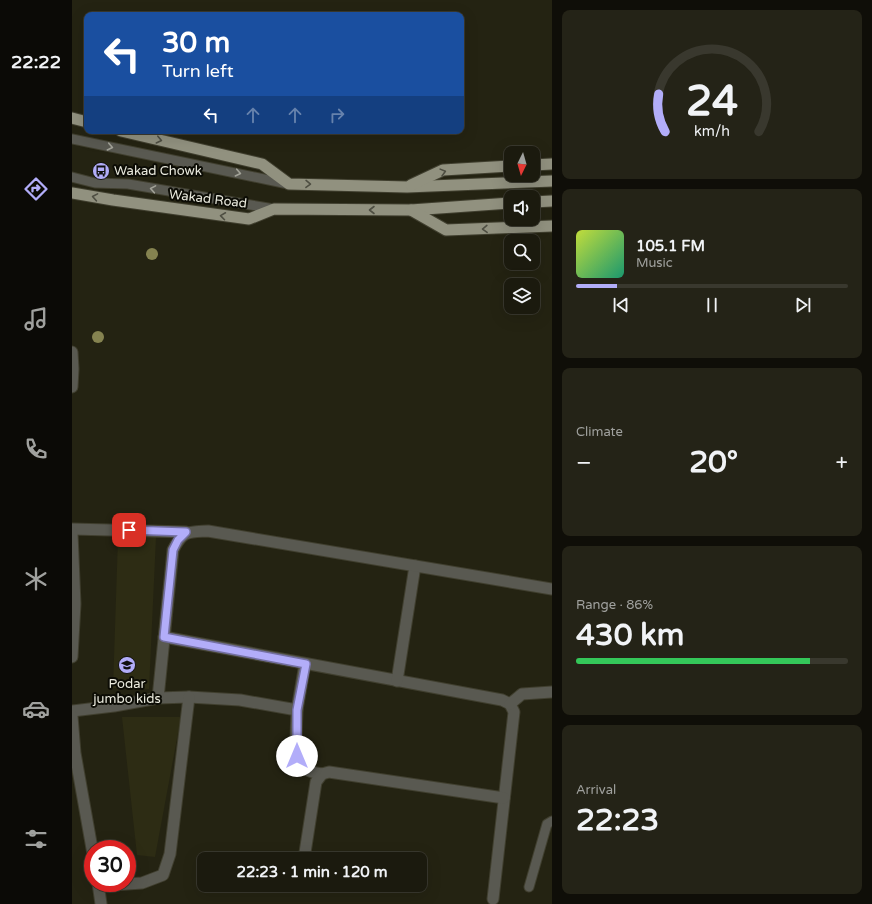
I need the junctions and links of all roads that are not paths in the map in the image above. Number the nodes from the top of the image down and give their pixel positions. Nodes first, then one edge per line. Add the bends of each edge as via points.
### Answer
1 (72, 118) edge
2 (84, 121) edge
3 (134, 134) edge
4 (72, 139) edge
5 (552, 164) edge
6 (540, 165) edge
7 (504, 166) edge
8 (72, 177) edge
9 (552, 181) edge
10 (289, 184) junction
11 (407, 187) junction
12 (72, 193) edge
13 (552, 201) edge
14 (540, 202) edge
15 (504, 204) edge
16 (274, 209) junction
17 (411, 210) junction
18 (552, 226) edge
19 (72, 352) edge
20 (72, 387) edge
21 (72, 529) edge
22 (186, 532) junction
23 (72, 533) edge
24 (415, 566) junction
25 (552, 589) edge
26 (164, 637) junction
27 (72, 657) edge
28 (306, 664) junction
29 (397, 680) junction
30 (552, 692) edge
31 (188, 697) junction
32 (158, 698) junction
33 (510, 704) junction
34 (297, 710) junction
35 (72, 711) edge
36 (72, 716) edge
37 (322, 774) junction
38 (504, 798) junction
39 (552, 821) edge
40 (91, 840) edge
41 (305, 852) edge
42 (136, 883) edge
43 (530, 887) dead end
44 (100, 892) edge
45 (493, 899) dead end
46 (102, 904) edge

1 - 2 main road
3 -> 10 main road via 262,164
4 -> 10 lane
5 - 6 main road
11 -> 7 main road via 443,170
16 -> 8 lane via 128,184 95,183
9 - 11 main road
10 -> 11 main road
16 -> 12 main road, Wakad Road via 249,219
13 - 14 main road
15 - 17 main road, Wakad Road
17 -> 16 main road, Wakad Road
18 -> 17 main road via 446,230
19 - 20 street
21 - 22 street
22 - 24 street via 208,531
22 - 26 street via 173,550
23 - 27 street via 75,604
24 - 25 street
24 - 29 street
26 - 28 street
26 - 32 street
28 - 29 street
28 - 34 street
29 - 33 street via 502,700
30 - 33 street via 522,694
31 - 32 street
31 - 34 street via 240,700
31 - 42 street via 170,854 163,875
32 - 35 street
33 - 38 street via 514,712
34 - 37 street via 297,756 302,766 311,772
36 - 40 street via 75,753
37 - 38 street via 329,772
37 - 41 street via 316,782
38 - 45 street
39 - 43 lane via 547,824
44 - 46 street

